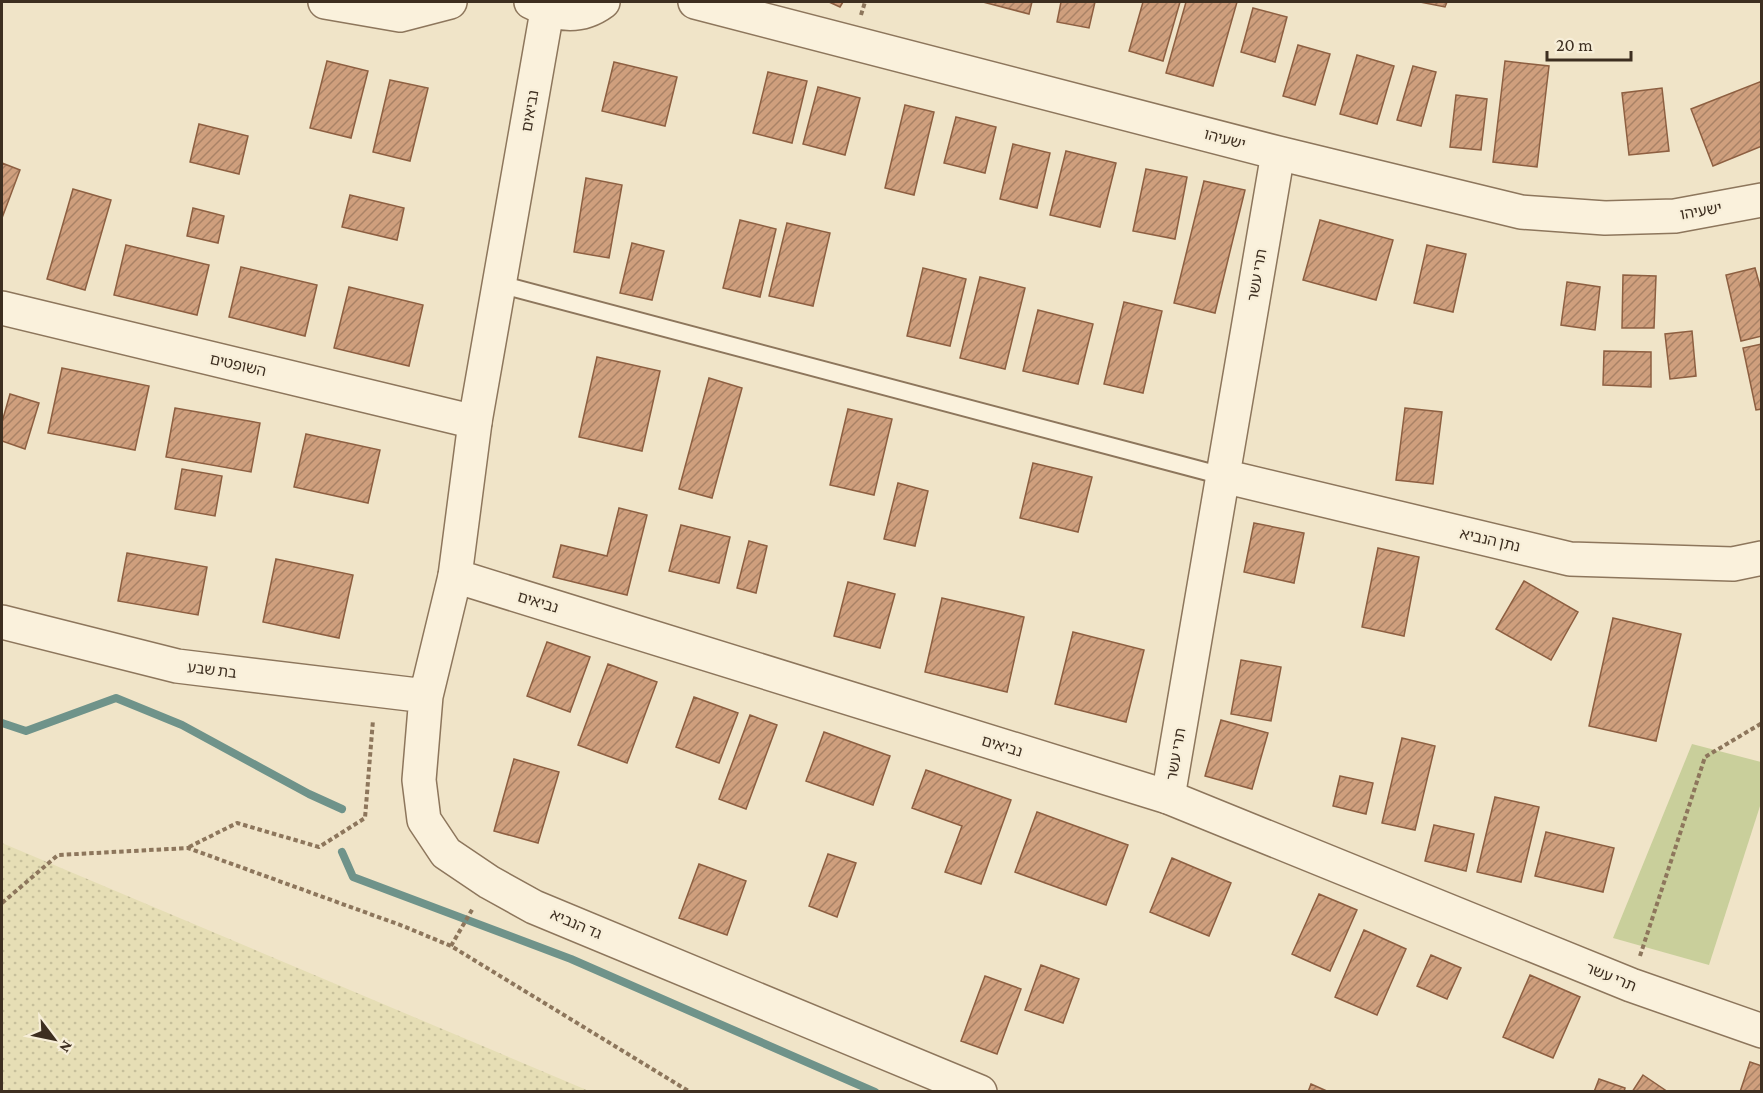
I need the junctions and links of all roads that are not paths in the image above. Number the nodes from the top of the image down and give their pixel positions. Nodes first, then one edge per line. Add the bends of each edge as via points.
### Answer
1 (326, 2) edge
2 (450, 2) edge
3 (603, 2) edge
4 (695, 2) edge
5 (539, 6) edge
6 (1278, 153) junction
7 (1761, 200) edge
8 (499, 284) junction
9 (2, 309) edge
10 (475, 422) junction
11 (1223, 476) junction
12 (1761, 558) edge
13 (455, 576) junction
14 (2, 622) edge
15 (426, 696) junction
16 (1168, 797) junction
17 (1761, 1031) edge
18 (980, 1092) edge

1 - 2 street via 400,15
3 - 5 street via 575,14
4 - 6 street, ישעיהו
5 - 8 street, נביאים
6 - 7 street, ישעיהו via 1521,212 1605,218 1676,216
6 - 11 street, תרי עשר
8 - 10 street, נביאים
8 - 11 lane
9 - 10 street, השופטים
10 - 13 street, נביאים
11 - 12 street, נתן הנביא via 1570,559 1733,564
11 - 16 street, תרי עשר
13 - 15 street, גד הנביא
13 - 16 street, נביאים
14 - 15 street, בת שבע via 177,666
15 - 18 street, גד הנביא via 419,780 424,820 446,853 534,907
16 - 17 street, תרי עשר via 1631,985

